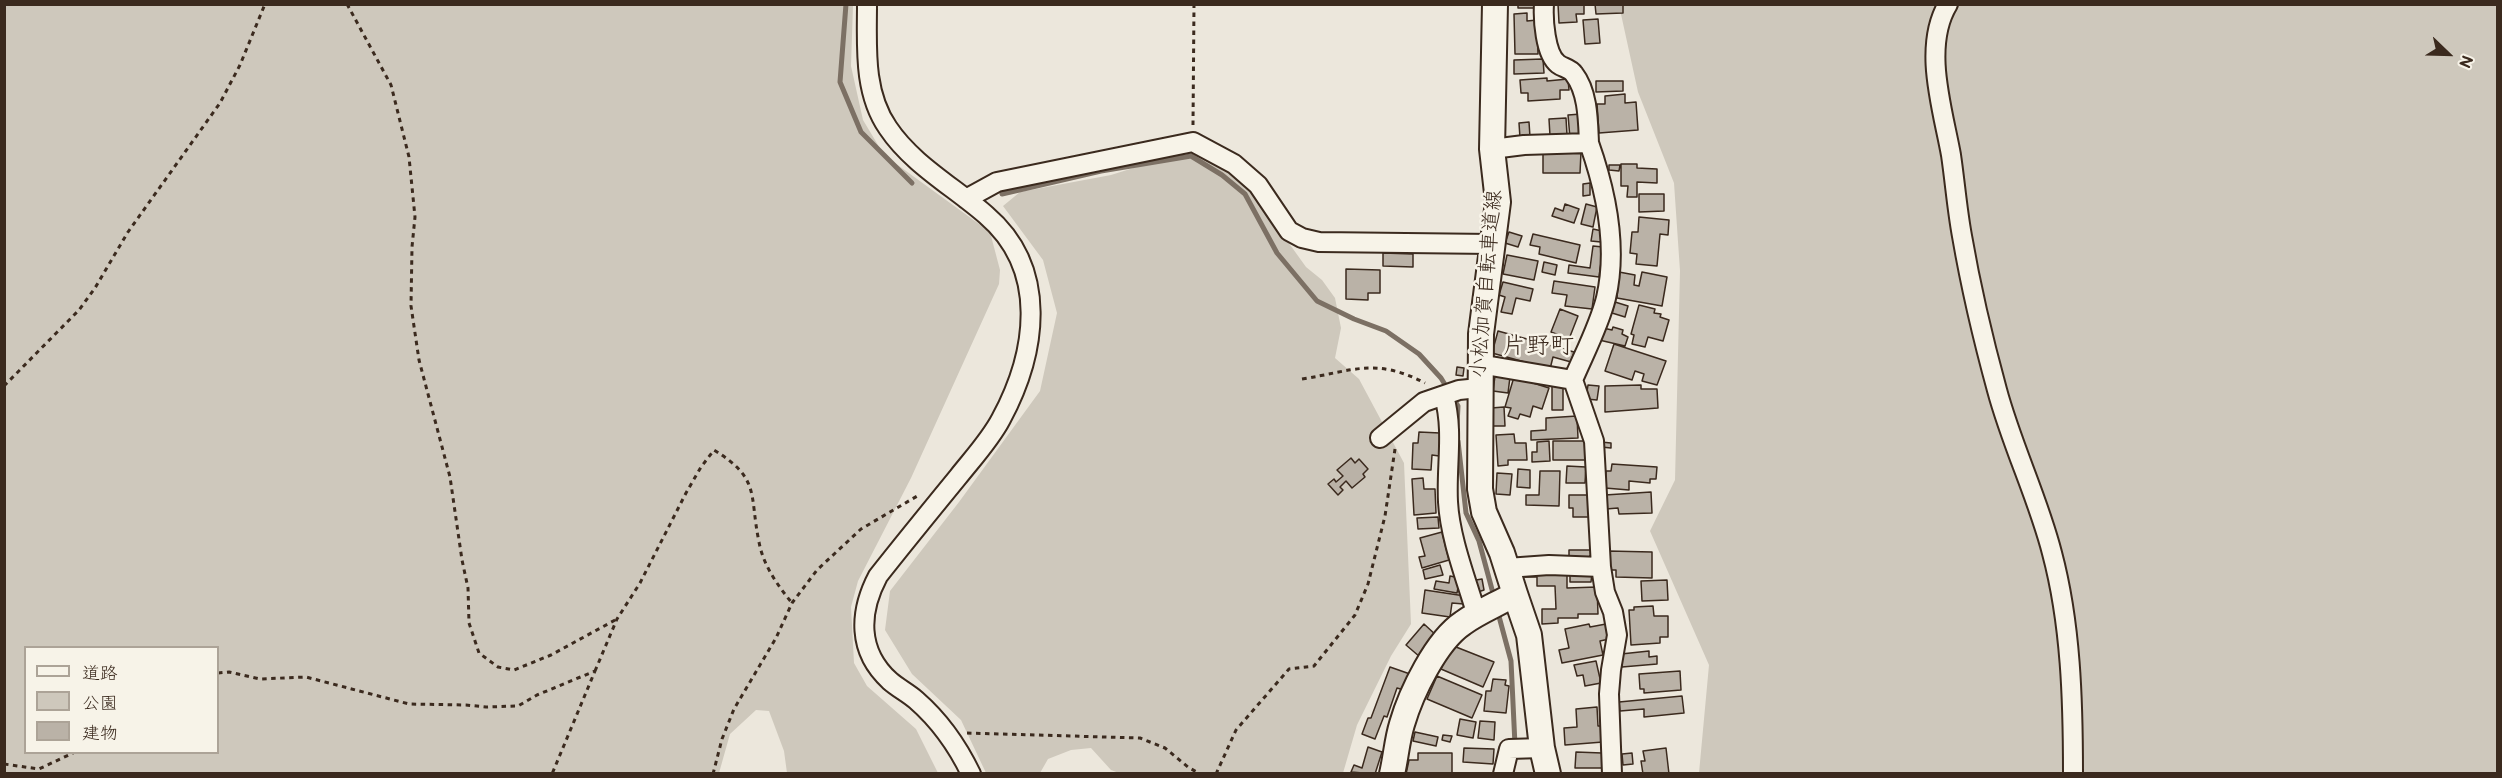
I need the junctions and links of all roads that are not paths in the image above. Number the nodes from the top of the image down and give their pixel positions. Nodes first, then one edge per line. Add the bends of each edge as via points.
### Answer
1 (867, 4) edge
2 (1495, 4) edge
3 (1544, 4) edge
4 (1948, 4) edge
5 (1589, 143) junction
6 (1492, 149) junction
7 (966, 199) junction
8 (1492, 244) junction
9 (1479, 376) junction
10 (1573, 380) junction
11 (1444, 396) junction
12 (1388, 441) road end
13 (1601, 567) junction
14 (1507, 568) junction
15 (1515, 594) junction
16 (1478, 615) junction
17 (1542, 748) junction
18 (971, 774) edge
19 (1392, 774) edge
20 (1503, 774) edge
21 (1548, 774) edge
22 (1612, 774) edge
23 (2073, 774) edge

1 - 7 street via 867,70 887,127 908,152
2 - 6 main road, 小松加賀自転車道線
3 - 5 street via 1553,58 1573,72 1580,86
4 - 23 street via 1938,31 1937,88 1974,303 1997,392 2053,555 2066,627 2073,707
5 - 6 street
5 - 10 street via 1610,225 1612,258 1606,299
6 - 8 main road, 小松加賀自転車道線 via 1498,202
7 - 8 street via 997,182 1193,142 1234,164 1258,185 1289,231 1302,238 1319,242
7 - 18 street via 1016,247 1024,270 1031,294 1023,364 1001,419 878,576 864,611 869,652 878,668 945,731
8 - 9 main road, 小松加賀自転車道線
9 - 10 street
9 - 11 street
9 - 14 main road, 小松加賀自転車道線 via 1480,489 1484,512
10 - 13 street via 1594,441
11 - 12 street via 1424,402
11 - 16 street via 1449,415 1448,503 1456,545
13 - 14 street
13 - 22 street via 1617,635 1610,694
14 - 15 main road, 小松加賀自転車道線
15 - 16 main road
15 - 17 main road, 小松加賀自転車道線 via 1529,634
16 - 19 main road via 1462,623 1446,639 1422,678 1402,724
17 - 20 street via 1509,749
17 - 21 main road, 小松加賀自転車道線

